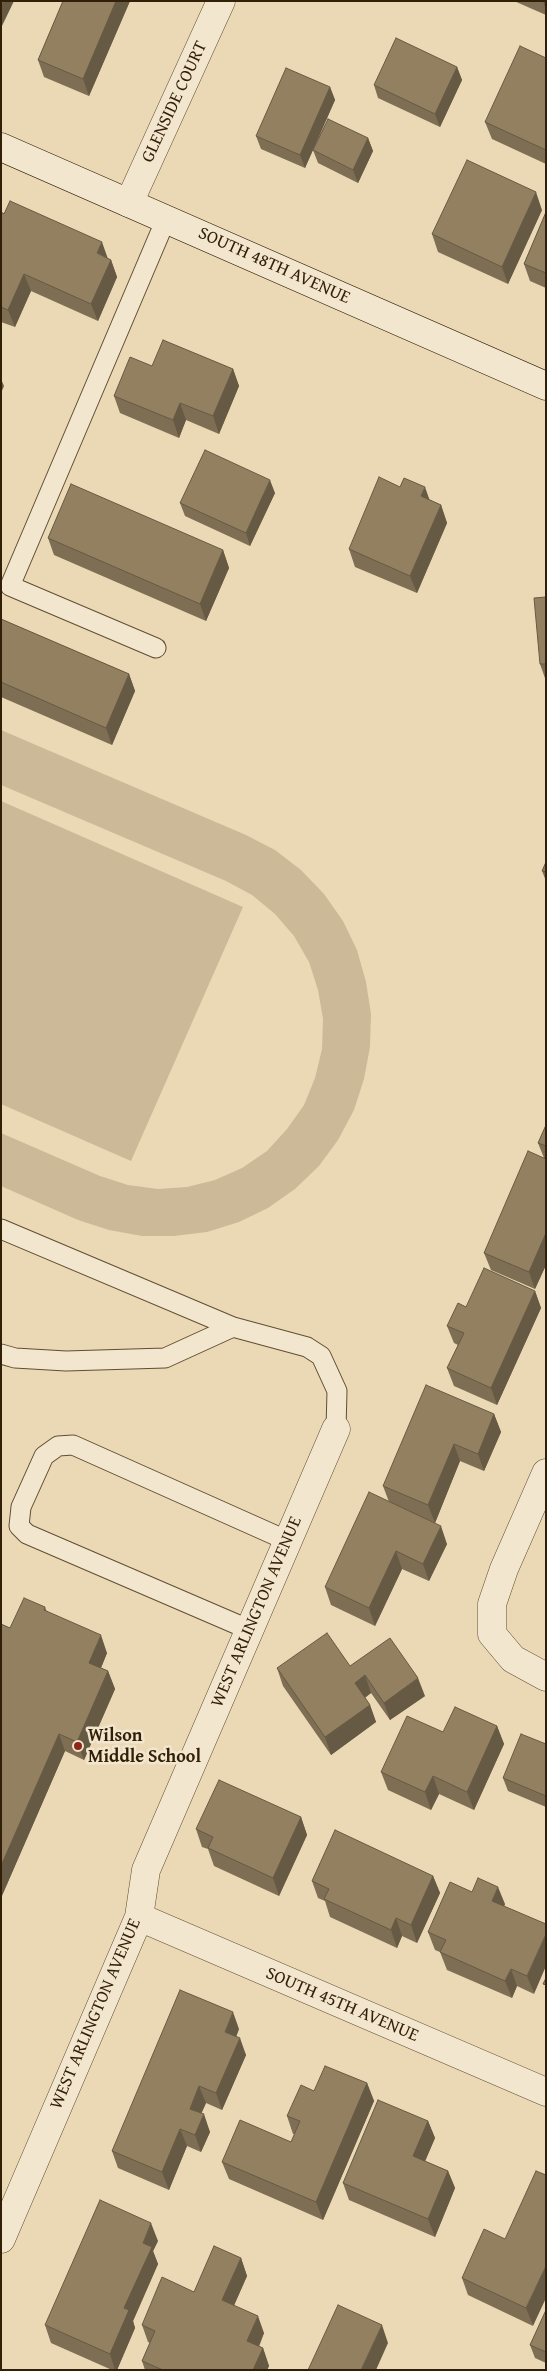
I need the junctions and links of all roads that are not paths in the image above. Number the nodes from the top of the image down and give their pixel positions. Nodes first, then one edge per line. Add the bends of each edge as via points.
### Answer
1 (221, 1) edge
2 (1, 147) edge
3 (129, 203) junction
4 (166, 219) junction
5 (546, 386) edge
6 (156, 648) dead end
7 (1, 1229) edge
8 (233, 1327) junction
9 (1, 1354) edge
10 (336, 1429) joint
11 (546, 1473) edge
12 (288, 1541) junction
13 (250, 1630) junction
14 (546, 1677) edge
15 (139, 1917) junction
16 (546, 2092) edge
17 (1, 2239) edge

1 - 3 street, GLENSIDE COURT
2 - 3 street, SOUTH 48TH AVENUE
3 - 4 street, SOUTH 48TH AVENUE
4 - 5 street, SOUTH 48TH AVENUE
4 - 6 lane via 10,586
7 - 8 lane
8 - 9 lane via 165,1358 66,1361
8 - 10 lane via 306,1347 321,1356 337,1391
10 - 12 street, WEST ARLINGTON AVENUE
11 - 14 street via 504,1568 492,1604 492,1634 513,1659
12 - 13 street, WEST ARLINGTON AVENUE
12 - 13 lane via 73,1445 58,1446 44,1456 21,1506 20,1526 27,1534
13 - 15 street, WEST ARLINGTON AVENUE via 146,1870
15 - 16 street, SOUTH 45TH AVENUE
15 - 17 street, WEST ARLINGTON AVENUE

